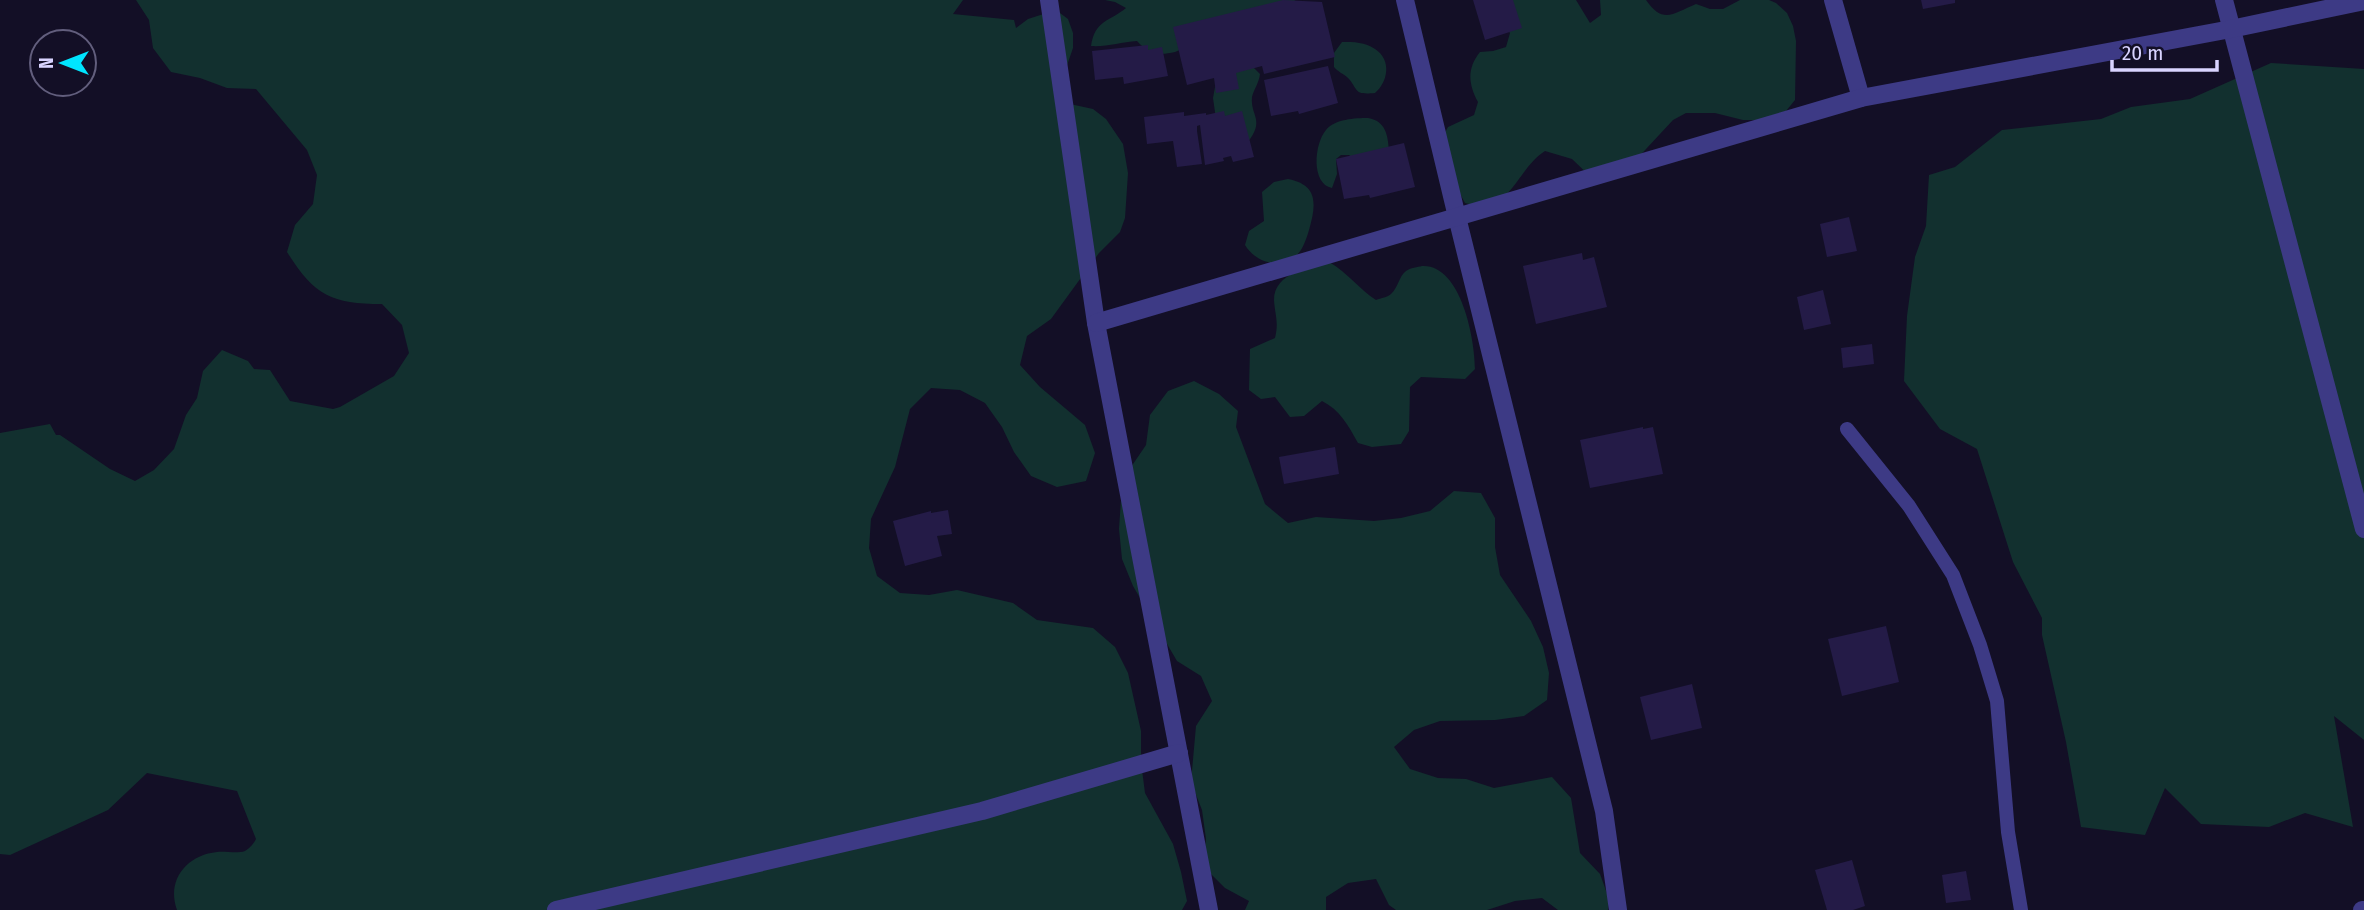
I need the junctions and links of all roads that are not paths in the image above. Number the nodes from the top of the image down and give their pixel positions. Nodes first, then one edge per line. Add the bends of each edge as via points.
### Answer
1 (1049, 0) edge
2 (1405, 0) edge
3 (1833, 0) edge
4 (2224, 0) edge
5 (2364, 1) edge
6 (2231, 29) junction
7 (1861, 99) junction
8 (1457, 217) junction
9 (1096, 323) junction
10 (1847, 429) dead end
11 (2364, 529) edge
12 (1179, 753) junction
13 (556, 910) edge
14 (1209, 910) edge
15 (1618, 910) edge
16 (2021, 910) edge

1 - 9 street
2 - 8 street
3 - 7 street
4 - 6 street
5 - 6 street
6 - 7 street
6 - 11 street
7 - 8 street
8 - 9 street
8 - 15 street via 1604,811
9 - 12 street
10 - 16 lane via 1909,506 1954,575 1980,645 1997,701 2008,832
12 - 13 street via 982,811
12 - 14 street

